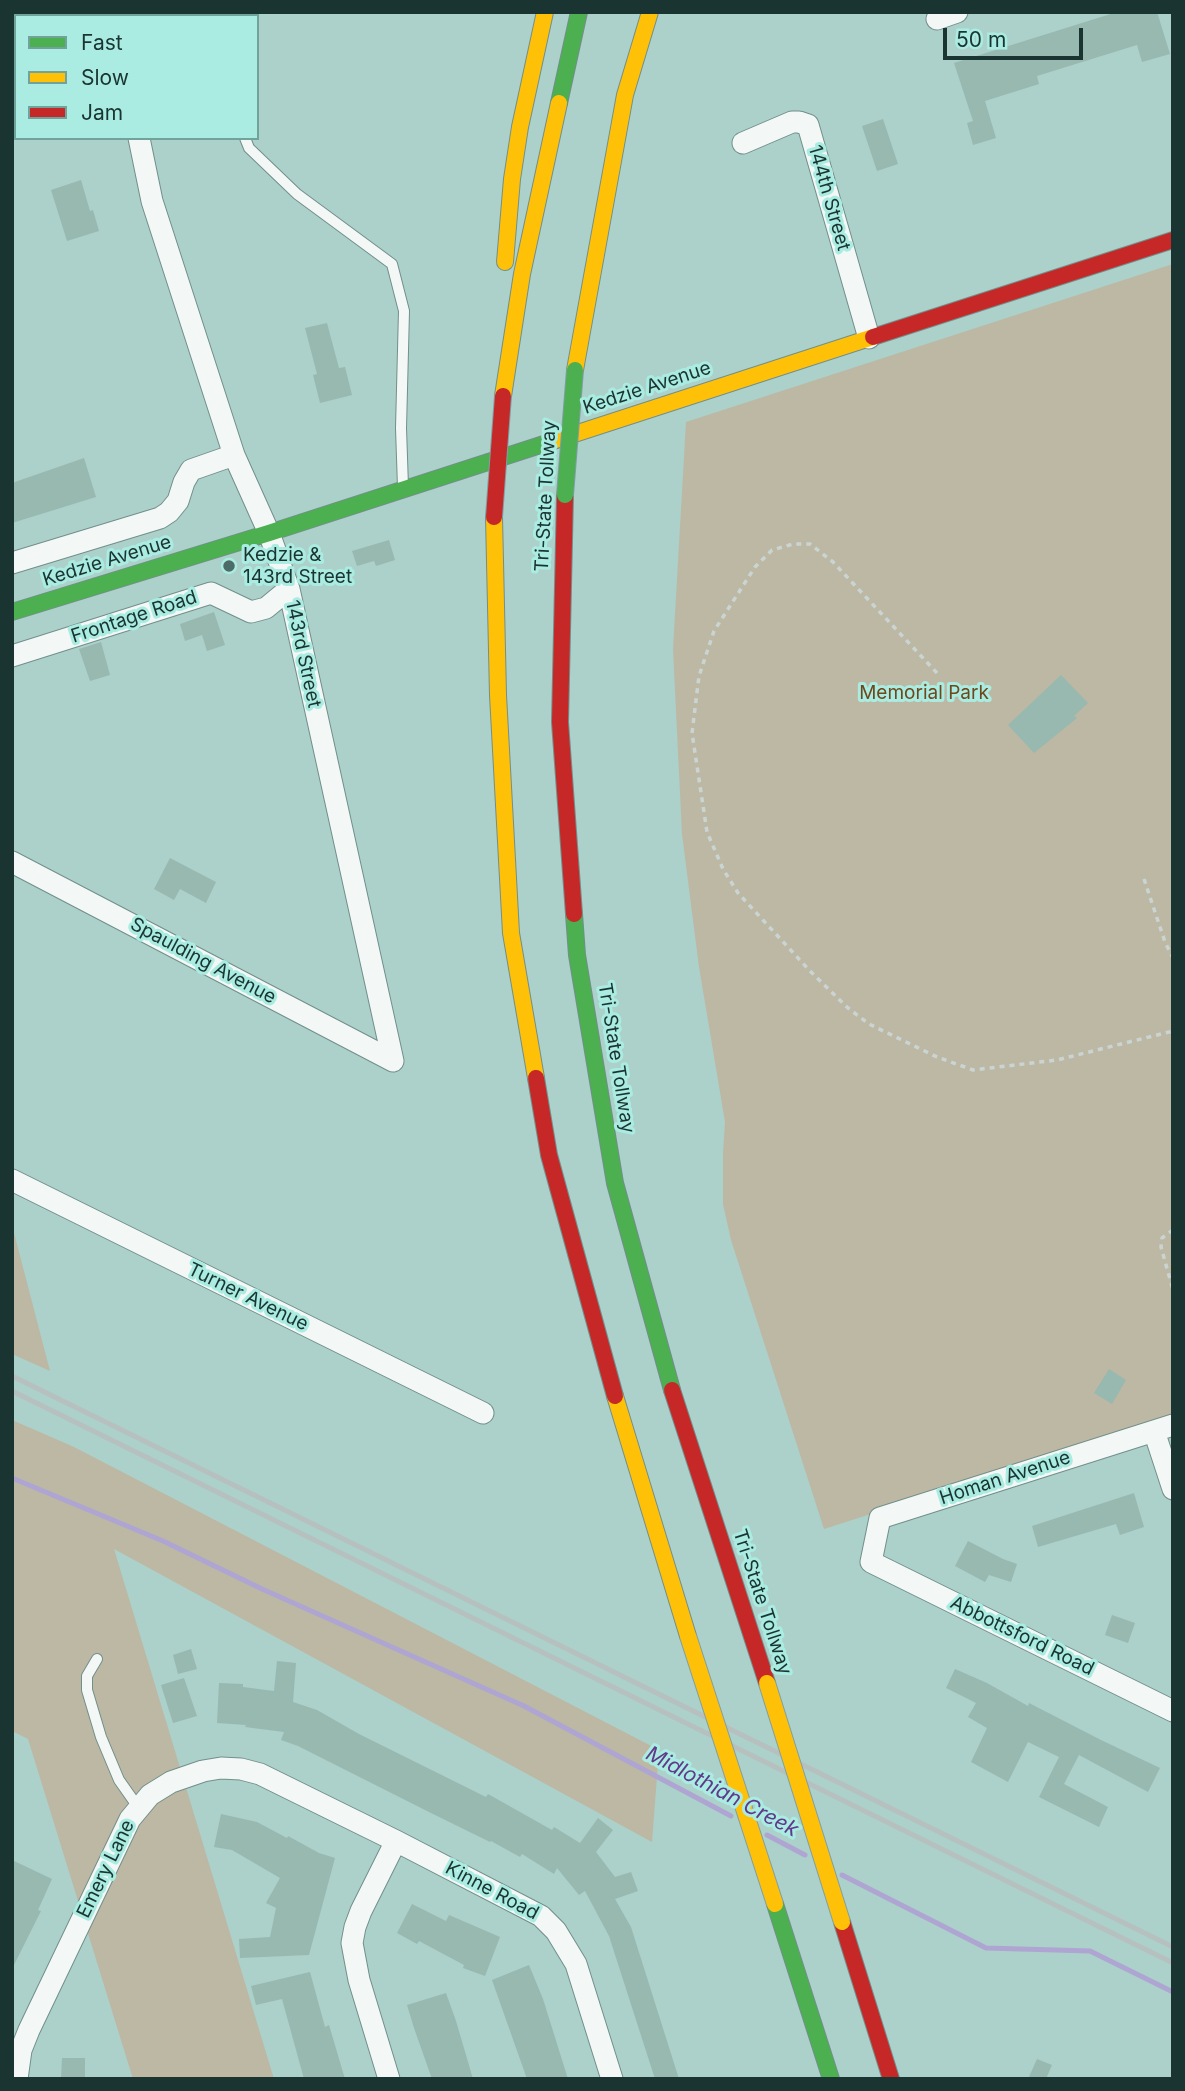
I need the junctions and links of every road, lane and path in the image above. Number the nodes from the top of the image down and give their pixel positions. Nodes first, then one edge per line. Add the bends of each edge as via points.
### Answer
1 (545, 12) edge
2 (579, 12) edge
3 (650, 12) edge
4 (662, 12) edge
5 (625, 94) junction
6 (139, 140) edge
7 (246, 140) edge
8 (743, 143) dead end
9 (1173, 240) edge
10 (869, 338) junction
11 (503, 396) junction
12 (234, 455) junction
13 (403, 489) junction
14 (269, 533) junction
15 (12, 563) edge
16 (289, 589) junction
17 (12, 612) edge
18 (12, 656) edge
19 (937, 673) dead end
20 (12, 862) edge
21 (1144, 879) dead end
22 (1173, 958) edge
23 (1173, 1031) edge
24 (393, 1061) joint
25 (12, 1180) edge
26 (1173, 1230) edge
27 (1173, 1290) edge
28 (483, 1413) dead end
29 (1164, 1428) edge
30 (1173, 1489) edge
31 (871, 1562) joint
32 (97, 1659) dead end
33 (1173, 1711) edge
34 (138, 1807) junction
35 (396, 1840) junction
36 (17, 2079) edge
37 (389, 2079) edge
38 (612, 2079) edge
39 (831, 2079) edge
40 (891, 2079) edge

1 - 11 main road via 512,179 504,281
2 - 11 main road via 522,274
3 - 5 main road, Tri-State Tollway
4 - 5 main road
5 - 40 main road, Tri-State Tollway, bridge via 575,370 565,495 560,722 577,955 615,1183 681,1420
6 - 12 street, 143rd Street via 152,201
7 - 13 lane via 297,194 392,264 404,312
8 - 10 street, 144th Street via 792,122 808,125
9 - 10 main road, Kedzie Avenue
10 - 13 main road, Kedzie Avenue
11 - 39 main road, bridge via 494,517 511,933 549,1155 620,1415
12 - 14 street, 143rd Street
12 - 15 street via 191,470 178,502 160,518
13 - 14 main road, Kedzie Avenue
14 - 16 street, 143rd Street
14 - 17 main road, Kedzie Avenue
16 - 18 street, Frontage Road via 266,608 251,612 211,593
16 - 24 street, 143rd Street
19 - 23 path via 833,562 810,544 772,550 755,567 714,631 699,676 692,733 707,832 733,886 848,1008 869,1024 973,1070 1057,1060
20 - 24 street, Spaulding Avenue
21 - 22 path
25 - 28 street, Turner Avenue
26 - 27 path via 1162,1238 1161,1247
29 - 30 street
29 - 31 street, Homan Avenue via 880,1518
31 - 33 street, Abbottsford Road
32 - 34 lane via 87,1676 87,1690 119,1780
34 - 35 street, Emery Lane via 159,1788 187,1775 241,1769
34 - 36 street, Emery Lane via 29,2029
35 - 37 street via 355,1927 352,1943
35 - 38 street, Kinne Road via 528,1907 556,1931 576,1964

